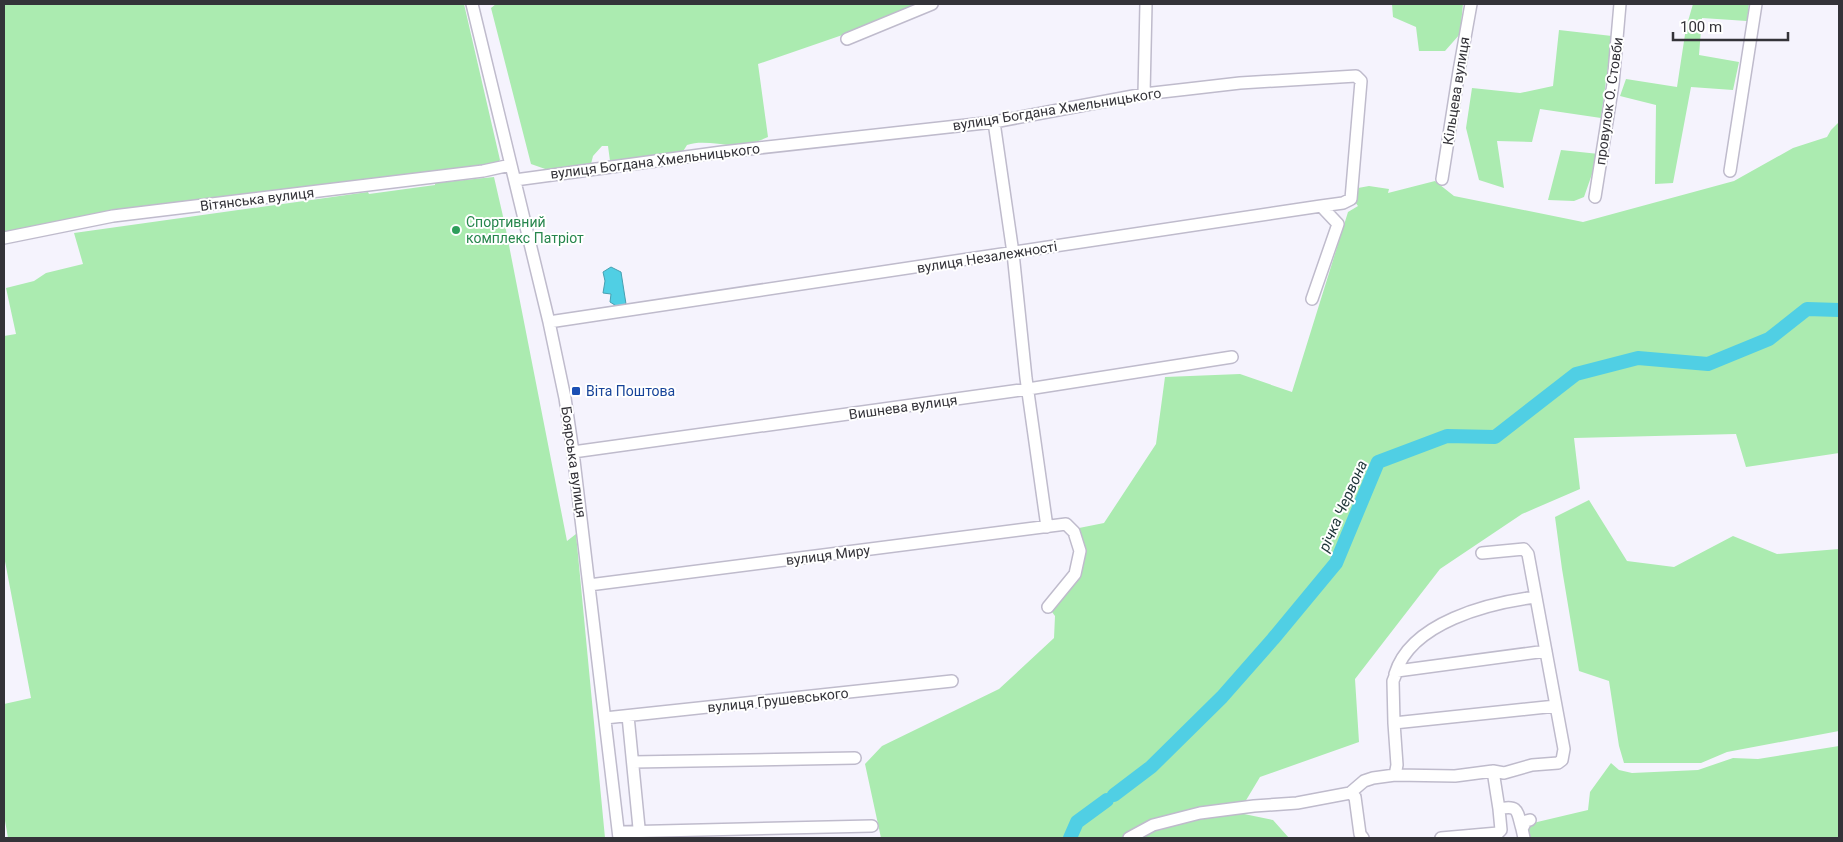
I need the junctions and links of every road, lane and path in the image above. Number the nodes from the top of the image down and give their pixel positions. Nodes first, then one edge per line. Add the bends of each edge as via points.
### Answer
1 (472, 4) edge
2 (932, 4) edge
3 (1146, 4) edge
4 (1471, 4) edge
5 (1620, 4) edge
6 (1756, 4) edge
7 (847, 39) dead end
8 (1144, 94) junction
9 (994, 122) junction
10 (511, 165) junction
11 (1730, 171) dead end
12 (1442, 179) dead end
13 (515, 180) junction
14 (1595, 198) dead end
15 (1321, 206) junction
16 (4, 238) edge
17 (1014, 253) junction
18 (1312, 298) dead end
19 (549, 322) junction
20 (1232, 357) dead end
21 (1028, 389) junction
22 (573, 452) junction
23 (1047, 527) junction
24 (1482, 553) dead end
25 (589, 585) junction
26 (1536, 596) junction
27 (1048, 607) dead end
28 (1546, 651) junction
29 (1394, 676) junction
30 (952, 681) dead end
31 (1556, 706) junction
32 (628, 716) junction
33 (605, 718) junction
34 (1394, 723) junction
35 (856, 758) dead end
36 (633, 762) junction
37 (1493, 771) junction
38 (1394, 775) junction
39 (1350, 793) junction
40 (1499, 809) junction
41 (1530, 820) dead end
42 (872, 826) dead end
43 (1523, 833) edge
44 (619, 835) edge
45 (640, 835) edge
46 (1129, 838) edge
47 (1363, 838) edge
48 (1441, 838) edge

1 - 10 street, Боярська вулиця
2 - 7 street
3 - 8 street
4 - 12 street, Кільцева вулиця
5 - 14 street, провулок О. Стовби via 1613,84
6 - 11 street
8 - 9 street, вулиця Богдана Хмельницького
8 - 15 street, вулиця Богдана Хмельницького via 1240,83 1356,76 1361,81 1351,199
9 - 13 street, вулиця Богдана Хмельницького via 731,151
9 - 17 street
10 - 13 street, Боярська вулиця
10 - 16 street, Вітянська вулиця via 113,216
13 - 19 street, Боярська вулиця
15 - 17 street, вулиця Незалежності
15 - 18 street via 1338,224
17 - 19 street, вулиця Незалежності
17 - 21 street
19 - 22 street, Боярська вулиця
20 - 21 street, Вишнева вулиця
21 - 22 street, Вишнева вулиця
21 - 23 street
22 - 25 street, Боярська вулиця
23 - 25 street, вулиця Миру
23 - 27 street, вулиця Миру via 1066,524 1074,532 1080,550 1075,574
24 - 26 street via 1527,551
25 - 33 street, Боярська вулиця
26 - 28 street
26 - 29 street via 1454,618 1409,647
28 - 29 street via 1403,669
28 - 31 street
29 - 34 street
30 - 32 street, вулиця Грушевського
31 - 34 street
31 - 37 street via 1564,749 1562,760 1504,773
32 - 33 street, вулиця Грушевського
32 - 36 street
33 - 44 street, Боярська вулиця
34 - 38 street via 1397,765
35 - 36 street
36 - 45 street
37 - 38 street via 1455,776
37 - 40 street
38 - 39 street via 1364,781
39 - 46 street via 1297,803 1200,813 1153,825
39 - 47 street via 1355,796
40 - 43 street via 1513,807 1517,811
40 - 48 street via 1502,830 1498,833
41 - 43 street via 1526,821
42 - 45 street
44 - 45 street

